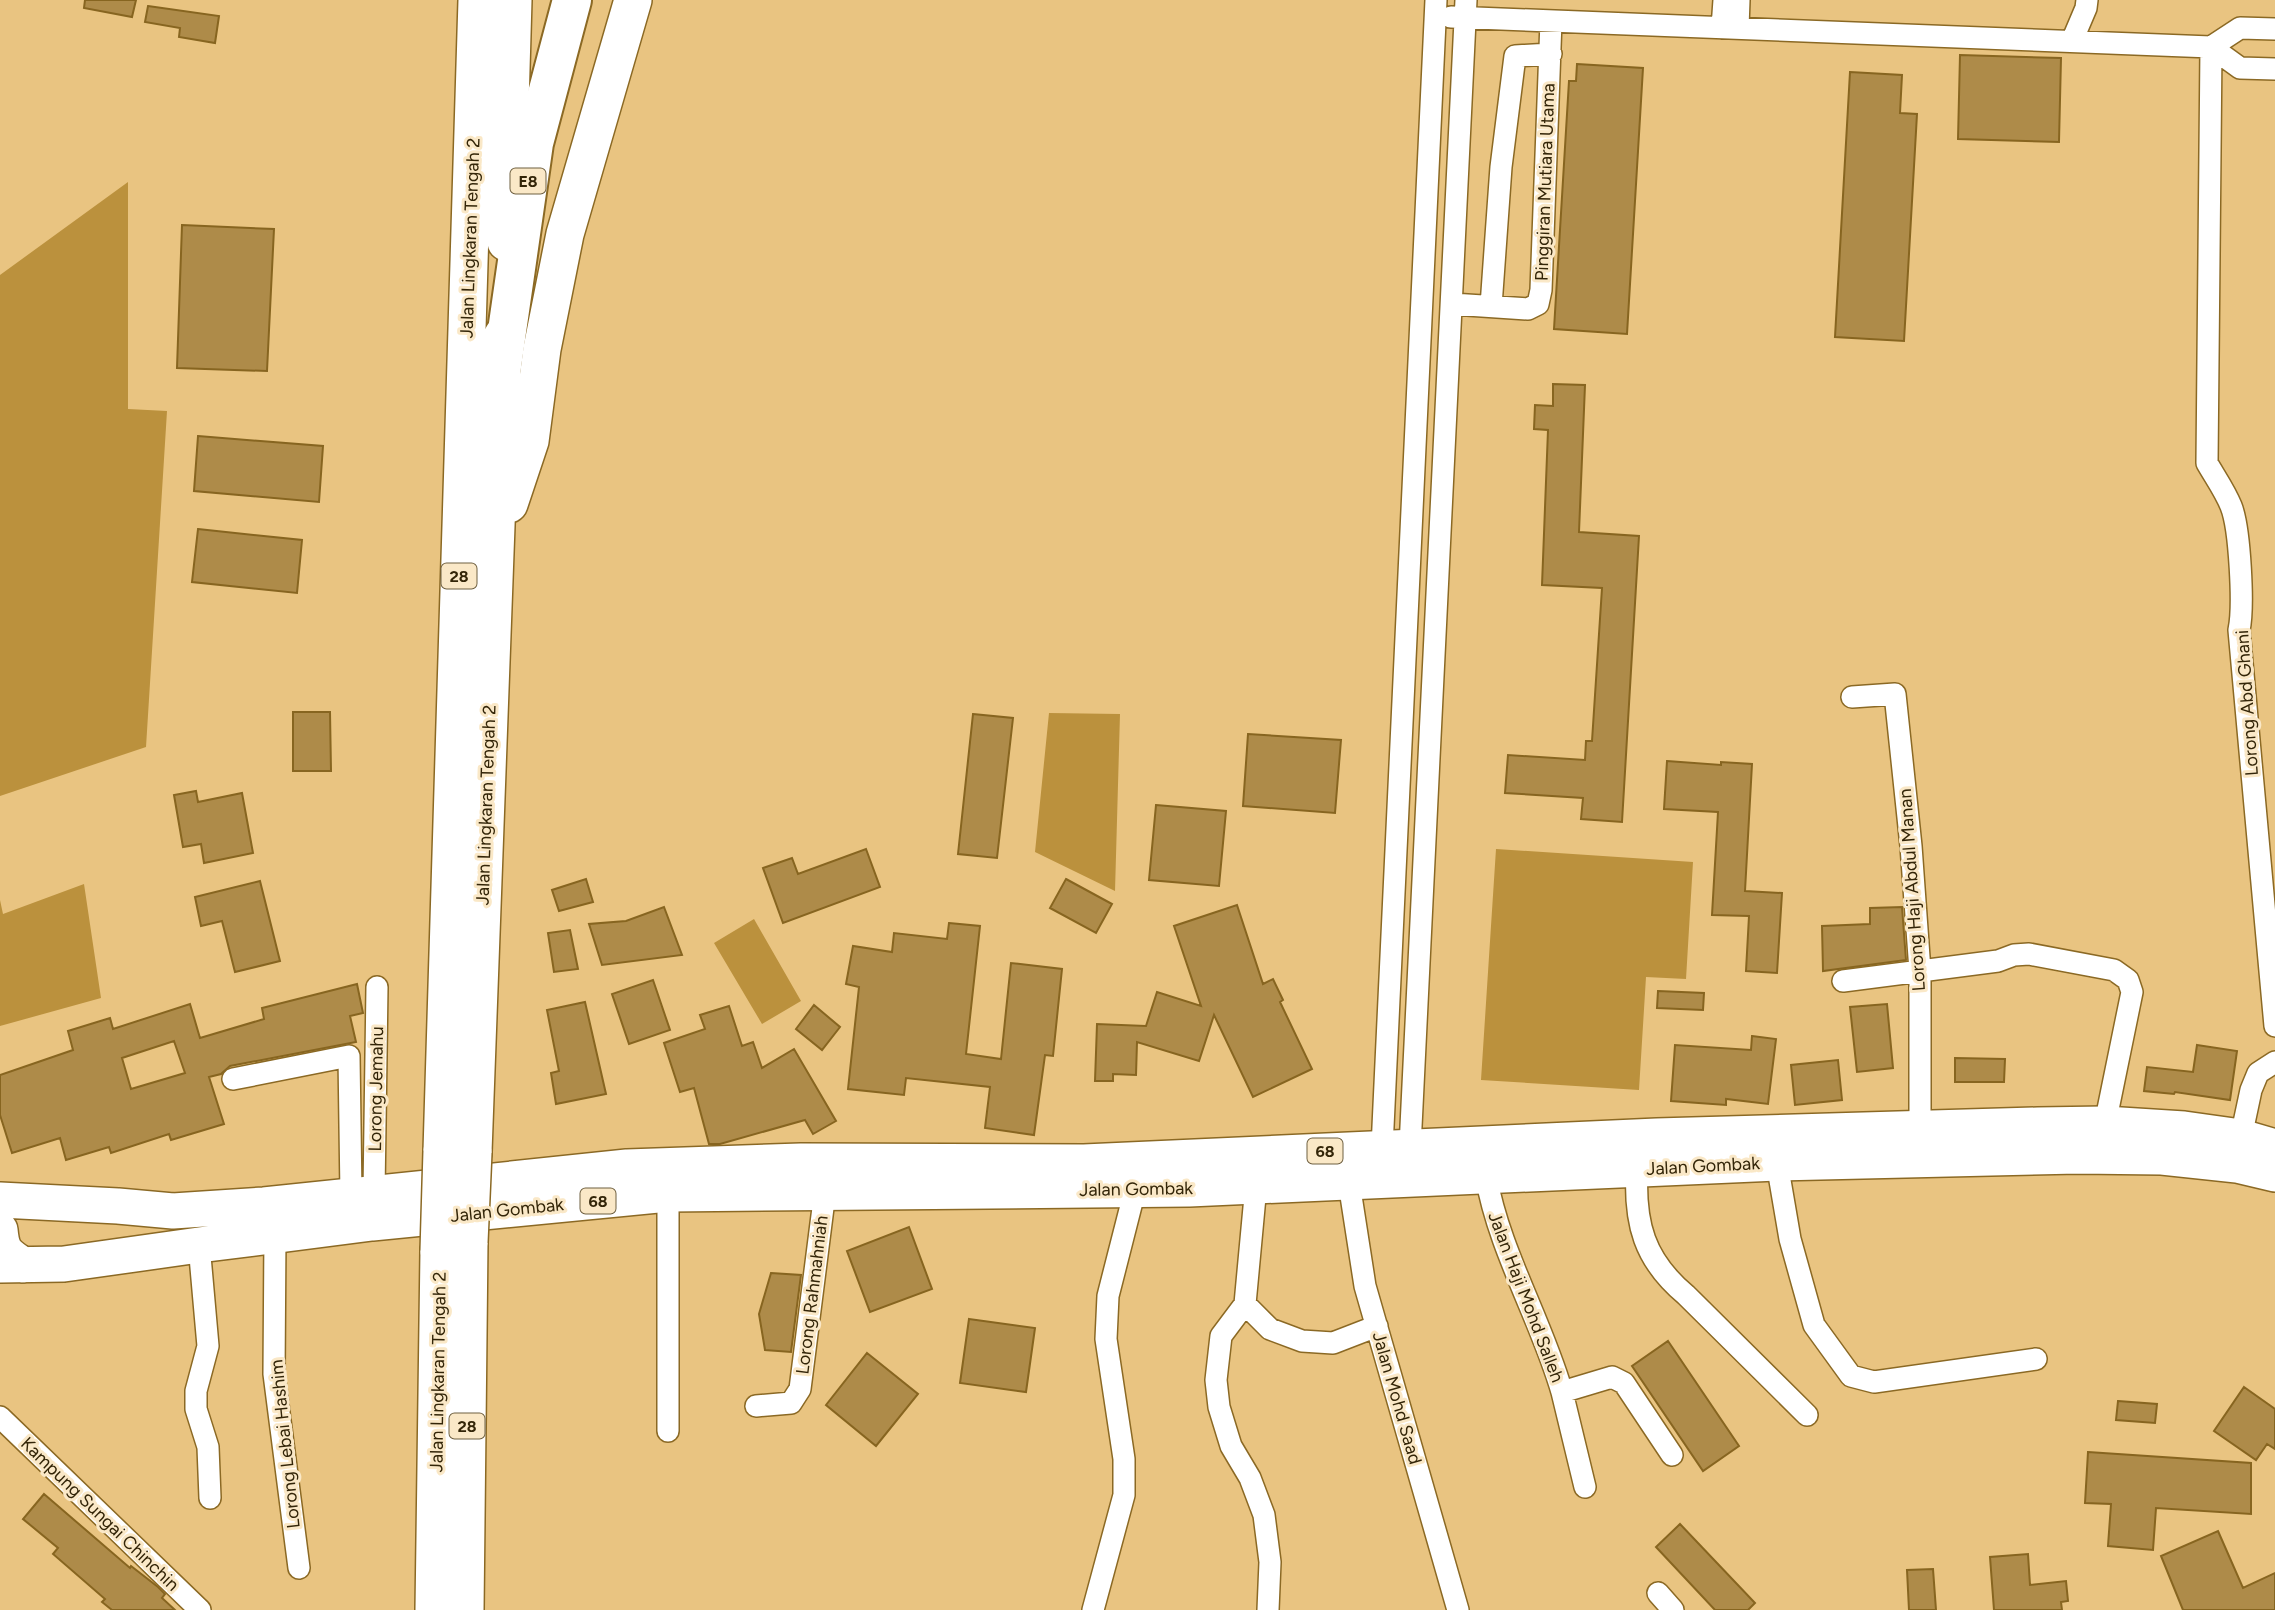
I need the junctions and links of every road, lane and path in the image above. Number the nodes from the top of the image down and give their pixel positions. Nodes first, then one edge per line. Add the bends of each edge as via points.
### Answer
1 (477, 0) edge
2 (513, 0) edge
3 (572, 0) edge
4 (633, 0) edge
5 (1724, 0) edge
6 (1738, 0) edge
7 (2087, 0) edge
8 (1435, 8) edge
9 (1466, 9) edge
10 (1551, 21) junction
11 (1730, 28) junction
12 (2275, 29) edge
13 (2073, 41) junction
14 (2211, 47) junction
15 (1550, 54) junction
16 (2275, 69) edge
17 (1452, 304) junction
18 (1491, 306) junction
19 (502, 366) junction
20 (1415, 457) junction
21 (1444, 460) junction
22 (495, 543) junction
23 (1852, 697) dead end
24 (1920, 971) junction
25 (1843, 981) dead end
26 (377, 987) dead end
27 (2275, 1026) edge
28 (2275, 1062) edge
29 (233, 1079) dead end
30 (2105, 1124) junction
31 (1920, 1129) junction
32 (2241, 1137) junction
33 (1396, 1147) junction
34 (2275, 1147) edge
35 (457, 1152) junction
36 (1777, 1163) junction
37 (1637, 1169) junction
38 (2275, 1174) edge
39 (1486, 1176) junction
40 (1349, 1183) junction
41 (1256, 1186) junction
42 (1135, 1190) junction
43 (825, 1192) junction
44 (362, 1194) junction
45 (668, 1194) junction
46 (12, 1201) edge
47 (0, 1229) edge
48 (275, 1235) junction
49 (199, 1244) junction
50 (454, 1247) junction
51 (11, 1265) edge
52 (1245, 1304) junction
53 (1377, 1326) junction
54 (2036, 1359) dead end
55 (1562, 1392) junction
56 (756, 1406) dead end
57 (1807, 1415) dead end
58 (0, 1418) edge
59 (668, 1432) dead end
60 (1672, 1455) dead end
61 (1585, 1488) dead end
62 (210, 1498) dead end
63 (299, 1568) dead end
64 (1658, 1593) dead end
65 (200, 1610) edge
66 (435, 1610) edge
67 (465, 1610) edge
68 (1093, 1610) edge
69 (1268, 1610) edge
70 (1458, 1610) edge
71 (1673, 1610) edge

1 - 35 highway, Jalan Lingkaran Tengah 2 / 28
2 - 19 highway, Jalan Lingkaran Tengah 2 / 28
3 - 19 highway, E8 via 534,143
4 - 22 highway via 565,234 542,349 530,441
5 - 11 street
6 - 11 street
7 - 13 street
8 - 9 street
8 - 20 street
9 - 10 street
9 - 17 street
10 - 11 street
10 - 15 street, Pinggiran Mutiara Utama
11 - 13 street
12 - 14 street via 2240,28
13 - 14 street
14 - 16 street via 2240,68
14 - 27 street, Lorong Abd Ghani via 2207,463 2232,507 2238,553 2239,630
15 - 18 street, Pinggiran Mutiara Utama via 1515,56
15 - 18 street, Pinggiran Mutiara Utama via 1538,304 1528,309
17 - 18 street, Pinggiran Mutiara Utama
17 - 21 street
19 - 22 highway, Jalan Lingkaran Tengah 2 / 28
20 - 21 street
20 - 33 street
21 - 33 street
22 - 35 highway, Jalan Lingkaran Tengah 2 / 28
23 - 24 street, Lorong Haji Abdul Manan via 1895,694
24 - 25 street
24 - 30 street via 2029,954 2114,970 2128,980 2132,992
24 - 31 street, Lorong Haji Abdul Manan
26 - 44 street, Lorong Jemahu
28 - 32 street via 2258,1073
29 - 44 street via 349,1056
30 - 31 main road, Jalan Gombak / 68
30 - 32 main road, Jalan Gombak / 68
31 - 33 main road, Jalan Gombak / 68
32 - 34 main road, Jalan Gombak / 68
33 - 44 main road, Jalan Gombak / 68 via 1084,1162 801,1161 626,1167
35 - 50 highway, Jalan Lingkaran Tengah 2 / 28, bridge
36 - 37 main road, Jalan Gombak / 68
36 - 38 main road, Jalan Gombak / 68 via 2162,1157
36 - 54 street via 1790,1238 1814,1325 1851,1376 1874,1382
37 - 39 main road, Jalan Gombak / 68
37 - 57 street via 1635,1199 1641,1233 1668,1280
39 - 40 main road, Jalan Gombak / 68
39 - 55 street, Jalan Haji Mohd Salleh via 1492,1210
40 - 41 main road, Jalan Gombak / 68
40 - 53 street, Jalan Mohd Saad via 1365,1286
41 - 42 main road, Jalan Gombak / 68
41 - 52 street
42 - 43 main road, Jalan Gombak / 68
42 - 68 street via 1108,1296 1105,1339 1124,1459 1124,1495
43 - 45 main road, Jalan Gombak / 68
43 - 56 street, Lorong Rahmahniah via 800,1389 790,1403
44 - 46 main road, Jalan Gombak / 68 via 173,1211
45 - 48 main road, Jalan Gombak / 68
45 - 59 street
46 - 47 main road
47 - 51 main road
48 - 49 main road, Jalan Gombak / 68
48 - 63 street, Lorong Lebai Hashim via 274,1374
49 - 51 main road, Jalan Gombak / 68 via 64,1264
49 - 62 street via 208,1346 196,1409 208,1447
50 - 66 highway, Jalan Lingkaran Tengah 2 / 28
50 - 67 highway, Jalan Lingkaran Tengah 2 / 28
52 - 53 street via 1269,1329 1302,1341 1334,1343
52 - 69 street via 1221,1336 1216,1380 1231,1446 1264,1515 1270,1562
53 - 70 street, Jalan Mohd Saad
55 - 60 street, Jalan Haji Mohd Salleh via 1612,1377 1625,1383
55 - 61 street
58 - 65 street, Kampung Sungai Chinchin
64 - 71 street

